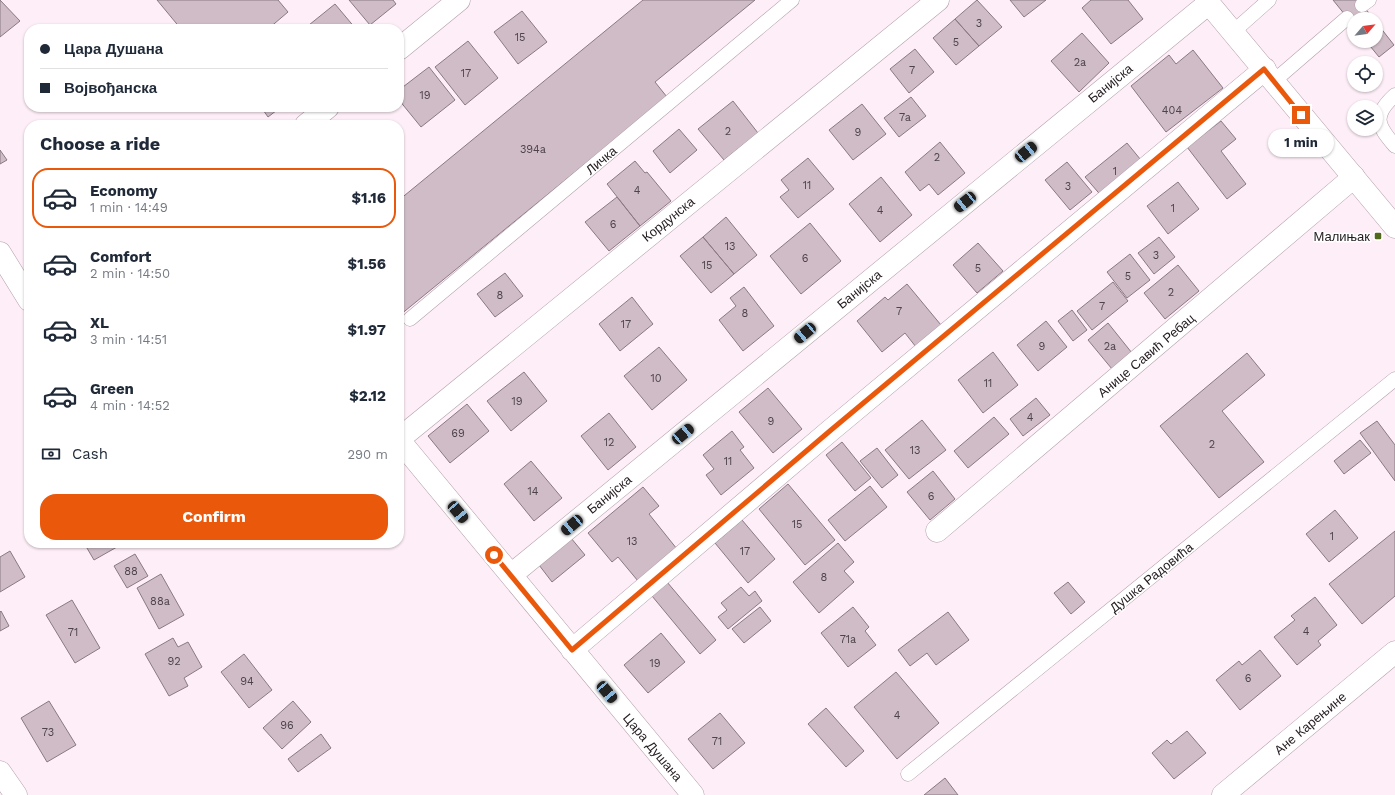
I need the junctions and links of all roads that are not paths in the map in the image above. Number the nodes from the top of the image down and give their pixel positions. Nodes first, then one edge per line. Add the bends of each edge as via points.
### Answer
1 (459, 0) edge
2 (792, 0) edge
3 (938, 0) edge
4 (1208, 1) edge
5 (1267, 1) edge
6 (1347, 18) dead end
7 (1233, 32) junction
8 (404, 45) edge
9 (1269, 75) junction
10 (1395, 95) edge
11 (322, 112) edge
12 (312, 120) edge
13 (1395, 146) edge
14 (1354, 177) junction
15 (1394, 224) edge
16 (0, 253) edge
17 (24, 292) edge
18 (410, 319) dead end
19 (1395, 379) edge
20 (404, 436) edge
21 (404, 446) edge
22 (937, 531) dead end
23 (511, 575) junction
24 (572, 650) junction
25 (1395, 652) edge
26 (0, 772) edge
27 (908, 774) dead end
28 (16, 795) edge
29 (693, 795) edge
30 (1224, 795) edge

1 - 8 street
2 - 18 lane, Личка
3 - 20 street, Кордунска
4 - 7 street
4 - 23 street, Банијска
5 - 7 lane
6 - 9 lane
7 - 9 street
9 - 14 street
9 - 24 street via 831,430
10 - 13 lane via 1384,105 1378,122
11 - 12 street
14 - 15 street
14 - 22 street, Анице Савић Ребац
16 - 17 street
19 - 27 lane, Душка Радовића
21 - 23 street, Цара Душана
23 - 24 street, Цара Душана
24 - 29 street, Цара Душана
25 - 30 street, Ане Карењине
26 - 28 street

